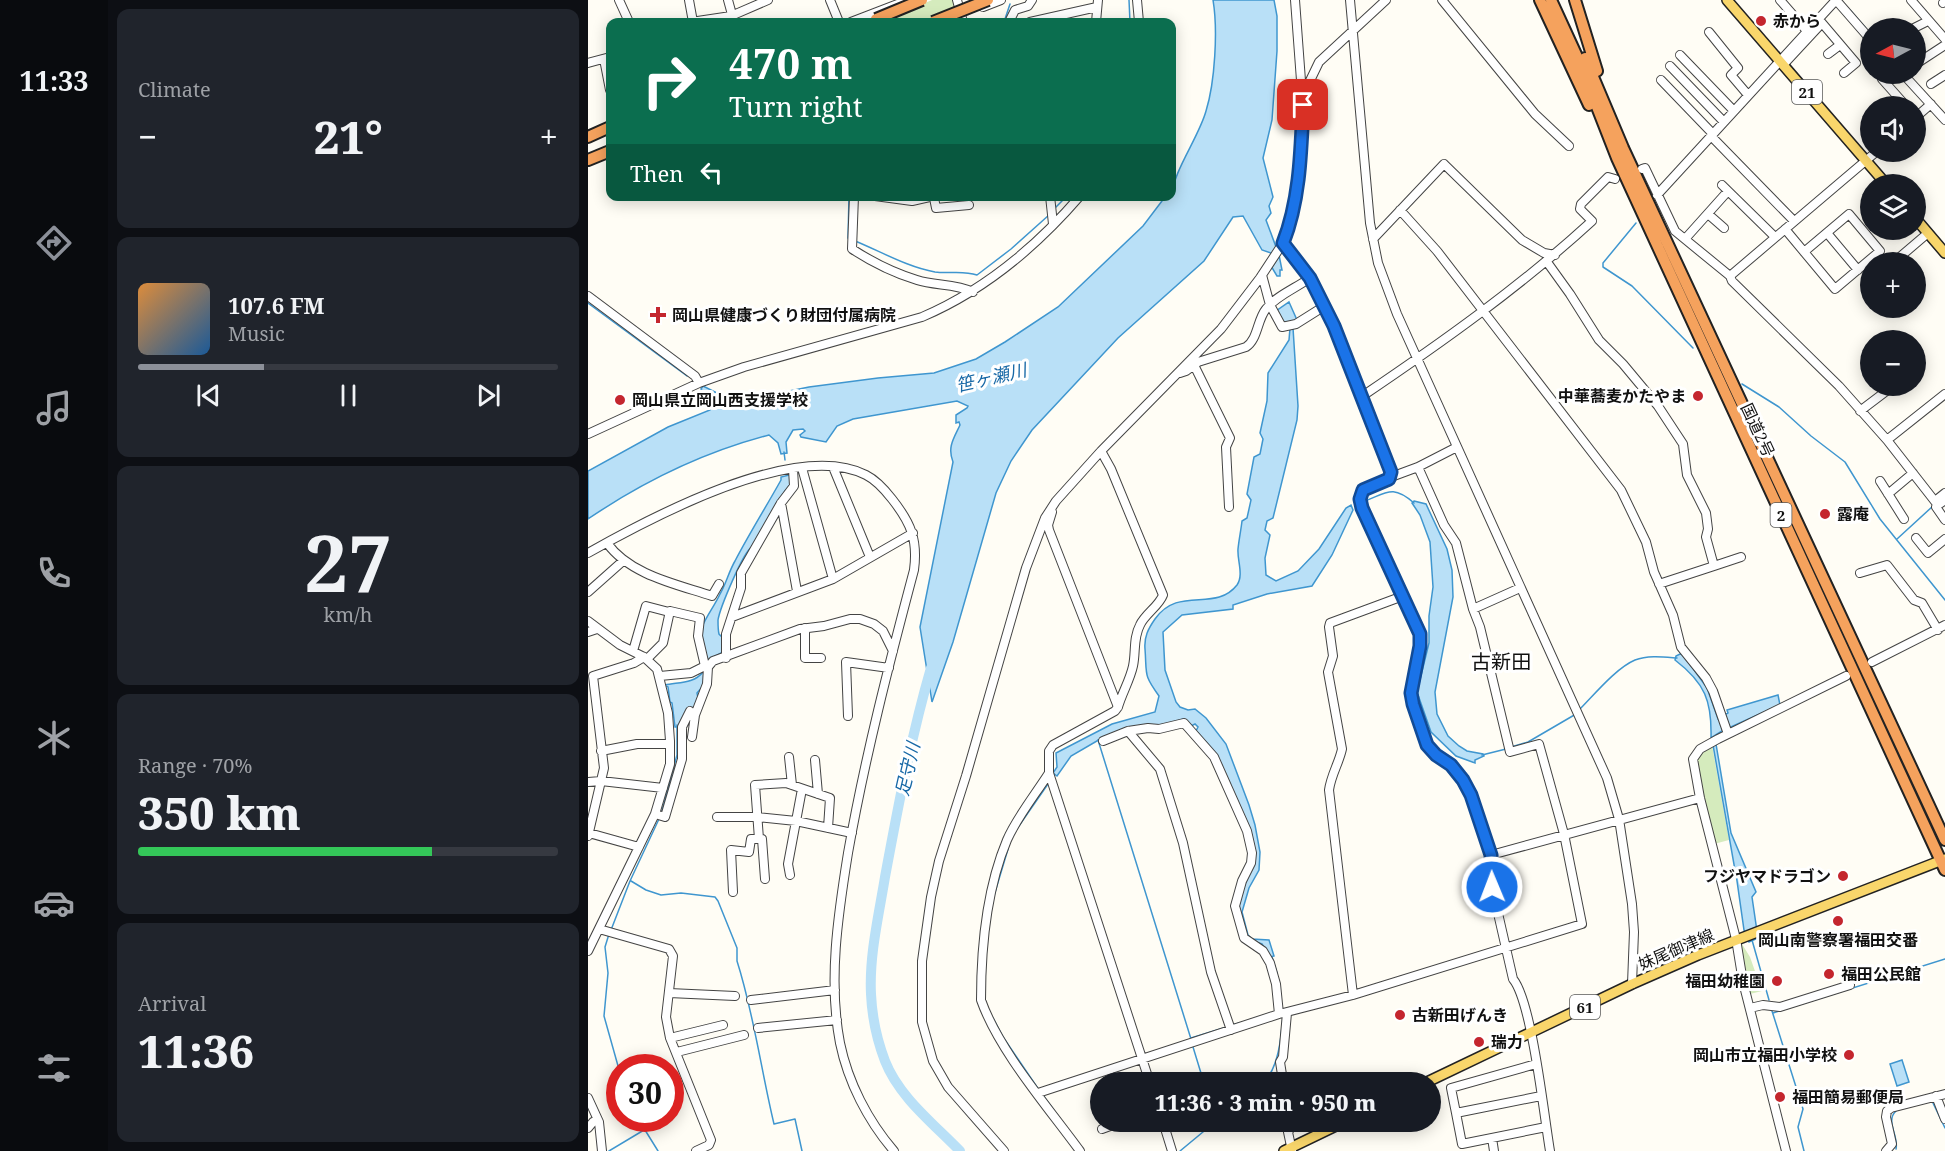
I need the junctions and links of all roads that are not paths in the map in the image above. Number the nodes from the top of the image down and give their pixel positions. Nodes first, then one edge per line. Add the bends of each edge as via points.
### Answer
1 (619, 0) edge
2 (689, 0) edge
3 (728, 0) edge
4 (766, 0) edge
5 (830, 0) edge
6 (908, 0) edge
7 (922, 0) edge
8 (957, 0) edge
9 (988, 0) edge
10 (1001, 0) edge
11 (1032, 0) edge
12 (1137, 0) edge
13 (1295, 0) edge
14 (1350, 0) edge
15 (1386, 0) edge
16 (1442, 0) edge
17 (1540, 0) edge
18 (1551, 0) edge
19 (1559, 0) edge
20 (1575, 0) edge
21 (1727, 0) edge
22 (1780, 0) edge
23 (1836, 0) edge
24 (1911, 0) edge
25 (1098, 3) edge
26 (627, 18) edge
27 (691, 18) edge
28 (733, 18) edge
29 (735, 18) edge
30 (837, 18) edge
31 (879, 18) edge
32 (879, 18) edge
33 (943, 18) edge
34 (962, 18) edge
35 (964, 18) edge
36 (1011, 18) edge
37 (1044, 18) edge
38 (1096, 18) edge
39 (1139, 18) edge
40 (1928, 21) joint
41 (1813, 28) junction
42 (1860, 28) edge
43 (1352, 30) junction
44 (1709, 32) dead end
45 (1943, 34) edge
46 (1840, 45) junction
47 (1945, 45) edge
48 (1828, 54) dead end
49 (1680, 55) dead end
50 (1926, 57) edge
51 (606, 58) edge
52 (588, 63) edge
53 (1781, 63) junction
54 (1670, 66) dead end
55 (1844, 73) dead end
56 (1945, 75) edge
57 (1661, 80) dead end
58 (1886, 84) edge
59 (1912, 84) edge
60 (1931, 84) dead end
61 (1748, 95) junction
62 (1897, 96) edge
63 (1931, 104) junction
64 (1303, 105) junction
65 (1926, 108) edge
66 (1734, 111) junction
67 (1945, 120) edge
68 (1724, 123) junction
69 (606, 129) edge
70 (588, 136) edge
71 (1713, 136) junction
72 (1569, 146) dead end
73 (1623, 148) junction
74 (606, 153) edge
75 (1860, 154) edge
76 (1617, 159) junction
77 (588, 160) edge
78 (1865, 162) edge
79 (1867, 162) edge
80 (1642, 169) dead end
81 (1877, 174) edge
82 (1615, 179) dead end
83 (1722, 184) dead end
84 (1728, 191) junction
85 (1657, 195) junction
86 (854, 201) edge
87 (935, 201) edge
88 (1051, 201) edge
89 (1075, 201) edge
90 (969, 205) dead end
91 (1400, 210) junction
92 (1708, 214) junction
93 (1794, 221) junction
94 (1053, 224) junction
95 (1724, 228) dead end
96 (1785, 229) junction
97 (1926, 232) edge
98 (1827, 233) junction
99 (1928, 234) junction
100 (1775, 237) junction
101 (1373, 238) junction
102 (1685, 239) junction
103 (1281, 247) junction
104 (1804, 252) junction
105 (1906, 252) edge
106 (1945, 253) edge
107 (1555, 255) junction
108 (1547, 262) junction
109 (1858, 270) junction
110 (1263, 274) junction
111 (1731, 276) junction
112 (1310, 278) junction
113 (972, 292) junction
114 (588, 296) edge
115 (1270, 305) junction
116 (1323, 307) junction
117 (1484, 311) junction
118 (1418, 359) junction
119 (1194, 365) junction
120 (1179, 372) junction
121 (699, 383) junction
122 (1945, 394) edge
123 (1880, 396) edge
124 (1361, 397) junction
125 (1860, 411) junction
126 (588, 434) edge
127 (1887, 440) junction
128 (1457, 447) junction
129 (1101, 451) junction
130 (1418, 466) junction
131 (833, 467) junction
132 (793, 468) junction
133 (802, 468) junction
134 (1913, 473) junction
135 (1390, 477) junction
136 (1880, 481) dead end
137 (1945, 493) edge
138 (1887, 494) junction
139 (1938, 502) edge
140 (780, 503) junction
141 (1053, 506) junction
142 (1228, 507) dead end
143 (1904, 519) dead end
144 (1945, 520) edge
145 (913, 534) junction
146 (1916, 538) dead end
147 (1945, 539) edge
148 (607, 543) junction
149 (588, 553) edge
150 (870, 557) junction
151 (1741, 557) dead end
152 (624, 560) junction
153 (1714, 566) junction
154 (1860, 573) dead end
155 (832, 579) junction
156 (719, 584) dead end
157 (1659, 584) junction
158 (1520, 588) junction
159 (797, 591) junction
160 (588, 592) edge
161 (1402, 596) junction
162 (1473, 609) junction
163 (669, 612) junction
164 (732, 617) junction
165 (588, 621) edge
166 (1941, 627) edge
167 (805, 628) junction
168 (597, 629) junction
169 (588, 632) edge
170 (633, 651) junction
171 (892, 651) junction
172 (646, 658) junction
173 (726, 658) junction
174 (821, 658) dead end
175 (1872, 662) dead end
176 (706, 667) junction
177 (889, 668) junction
178 (660, 676) junction
179 (1846, 676) dead end
180 (1118, 706) junction
181 (690, 711) dead end
182 (848, 716) dead end
183 (1128, 731) junction
184 (1728, 734) junction
185 (692, 737) dead end
186 (1103, 741) dead end
187 (670, 744) junction
188 (602, 751) junction
189 (789, 757) dead end
190 (814, 760) dead end
191 (1049, 773) junction
192 (601, 781) junction
193 (588, 782) edge
194 (792, 785) junction
195 (663, 788) junction
196 (802, 789) junction
197 (818, 795) junction
198 (1700, 798) junction
199 (659, 815) junction
200 (717, 817) dead end
201 (757, 817) junction
202 (1619, 819) junction
203 (796, 821) junction
204 (828, 828) junction
205 (852, 833) junction
206 (1564, 834) junction
207 (589, 835) edge
208 (759, 839) junction
209 (1945, 840) edge
210 (639, 847) junction
211 (1491, 855) junction
212 (1944, 864) edge
213 (790, 874) dead end
214 (765, 879) dead end
215 (733, 892) dead end
216 (606, 932) junction
217 (1736, 939) junction
218 (590, 941) edge
219 (1506, 946) junction
220 (588, 951) edge
221 (1632, 984) junction
222 (1850, 985) dead end
223 (835, 990) junction
224 (669, 993) junction
225 (1353, 995) junction
226 (735, 996) dead end
227 (751, 1000) dead end
228 (1750, 1008) junction
229 (1281, 1013) junction
230 (837, 1020) junction
231 (723, 1025) dead end
232 (1230, 1027) junction
233 (758, 1028) dead end
234 (1531, 1033) junction
235 (744, 1035) dead end
236 (670, 1038) junction
237 (677, 1052) junction
238 (1142, 1059) junction
239 (1536, 1064) junction
240 (1455, 1068) junction
241 (1146, 1072) edge
242 (1282, 1072) edge
243 (1441, 1075) edge
244 (1460, 1085) junction
245 (1040, 1092) junction
246 (1945, 1094) edge
247 (1541, 1096) junction
248 (1936, 1096) junction
249 (588, 1098) edge
250 (1456, 1113) junction
251 (598, 1119) junction
252 (1945, 1119) edge
253 (1546, 1127) junction
254 (588, 1128) edge
255 (1166, 1132) edge
256 (1288, 1132) edge
257 (1324, 1132) edge
258 (1492, 1138) junction
259 (1462, 1148) edge
260 (1289, 1150) edge
261 (602, 1151) edge
262 (696, 1151) edge
263 (894, 1151) edge
264 (1004, 1151) edge
265 (1080, 1151) edge
266 (1172, 1151) edge
267 (1494, 1151) edge
268 (1550, 1151) edge
269 (1786, 1151) edge
270 (1886, 1151) edge

1 - 26 street
2 - 27 street
3 - 28 street
4 - 29 street
5 - 30 street
6 - 31 street
7 - 32 highway, bridge
8 - 34 street
9 - 33 highway, bridge
10 - 35 street
11 - 36 street
12 - 39 street
13 - 64 street
14 - 43 street
15 - 43 street
16 - 72 street via 1535,114
17 - 76 highway, 2
18 - 76 highway, 国道2号 / 2
19 - 73 highway, 国道2号 / 2
20 - 73 highway, 2
21 - 53 main road, 21
22 - 41 street
23 - 41 street
23 - 42 street
24 - 40 street
25 - 37 street
25 - 38 street
40 - 45 street
41 - 46 street via 1822,23
41 - 53 street
43 - 64 street via 1319,62
43 - 101 street
44 - 61 street via 1738,68 1731,75
46 - 48 street
46 - 55 street via 1856,63
47 - 50 street
49 - 66 street
51 - 52 street
53 - 61 street
53 - 75 main road, 21
54 - 68 street
56 - 60 street
57 - 71 street
58 - 62 street
59 - 63 street
61 - 66 street
63 - 65 street
63 - 67 street
64 - 103 street via 1295,200
66 - 68 street
68 - 71 street
69 - 70 highway
71 - 85 street
71 - 93 street
73 - 209 highway, 国道2号 / 2
74 - 77 highway
76 - 212 highway, 国道2号 / 2
78 - 93 street
79 - 81 main road, 21
80 - 85 street via 1645,168
82 - 107 street via 1608,177 1581,204 1580,209 1592,221
83 - 84 street
84 - 92 street
84 - 100 street
85 - 102 street via 1675,231
86 - 113 street via 852,249 875,264 918,281 963,287
87 - 90 street via 936,208
88 - 94 street
89 - 94 street
91 - 101 street
91 - 107 street via 1444,164 1522,240
91 - 117 street
92 - 95 street
92 - 102 street
93 - 96 street
94 - 113 street
96 - 100 street
96 - 104 street
97 - 99 main road
98 - 104 street
98 - 109 street
98 - 109 street via 1849,214 1880,251
99 - 105 street
99 - 106 main road
100 - 111 street
101 - 118 street via 1387,290
102 - 111 street
103 - 110 street
103 - 112 street
104 - 109 street via 1835,289
107 - 108 street
108 - 117 street
108 - 153 street via 1599,340 1658,406 1683,444 1687,475 1706,513 1706,537
110 - 115 street
110 - 120 street via 1221,329
111 - 125 street
112 - 115 street
112 - 116 street
113 - 121 street via 922,317
114 - 121 street via 695,376
115 - 116 street via 1282,327
115 - 119 street via 1246,347
116 - 124 street
117 - 118 street
117 - 157 street via 1622,490 1646,542
118 - 124 street
118 - 128 street
119 - 120 street
119 - 142 street via 1230,438 1226,447
120 - 129 street
121 - 126 street
122 - 127 street
123 - 125 street
124 - 135 street
125 - 127 street
127 - 134 street
128 - 130 street
128 - 158 street
129 - 141 street
129 - 180 street via 1162,595 1139,625 1132,671
130 - 135 street
130 - 162 street via 1456,543
131 - 133 street
131 - 145 street via 859,472 877,483 895,502
131 - 150 street
132 - 133 street
132 - 140 street via 794,486
132 - 148 street via 754,476 721,489
133 - 155 street
134 - 138 street
134 - 139 street
135 - 161 street via 1363,490 1361,504
136 - 138 street
137 - 139 street
138 - 143 street
139 - 144 street via 1936,507
140 - 159 street
140 - 164 street via 741,573 741,588
141 - 180 street via 1049,530
141 - 264 street via 1037,535 1026,568 939,861 922,962 922,1022 933,1061 948,1087
145 - 150 street
145 - 171 street via 914,570
146 - 147 street via 1928,553
148 - 149 street
148 - 152 street
150 - 155 street
151 - 153 street
152 - 156 street via 644,572 712,596
152 - 160 street
153 - 157 street
154 - 166 street via 1887,565
155 - 159 street
157 - 184 street via 1681,647 1707,678
158 - 162 street
158 - 202 street via 1606,778
159 - 164 street
161 - 211 street via 1420,634 1411,693 1419,723 1427,745 1463,780
161 - 225 street via 1330,623 1329,627 1332,656 1328,672 1342,749 1329,790
162 - 206 street via 1510,752 1539,744
163 - 170 street via 646,606
163 - 172 street via 663,643
163 - 176 street via 700,618 698,636
164 - 173 street via 726,634
165 - 168 street
166 - 175 street
167 - 171 street via 860,620 884,631
167 - 173 street
167 - 174 street via 806,658
168 - 169 street
168 - 170 street
170 - 172 street
171 - 177 street
172 - 178 street
172 - 188 street via 593,676
173 - 176 street
176 - 178 street via 691,673
176 - 185 street via 707,684
177 - 182 street via 846,662
177 - 205 street
178 - 187 street via 669,713
179 - 184 street
180 - 191 street via 1053,745
181 - 199 street via 681,731 680,768 665,817
183 - 186 street
183 - 229 street via 1184,723 1217,762 1241,814 1252,853 1235,903 1238,920 1244,938 1263,951 1270,963
183 - 232 street via 1160,769 1183,843 1211,972
184 - 198 street via 1700,749 1693,759
187 - 188 street via 637,744
187 - 195 street via 670,764
188 - 192 street
189 - 194 street
190 - 197 street
191 - 238 street
191 - 245 street via 1012,830 1003,853 984,923 981,989 985,1011 1009,1055
192 - 193 street
192 - 195 street
192 - 207 street
194 - 196 street
194 - 201 street via 755,785
195 - 199 street
196 - 197 street
196 - 203 street
197 - 204 street via 830,798
198 - 202 street
198 - 217 street
199 - 210 street
200 - 201 street
201 - 203 street
201 - 208 street
202 - 206 street
202 - 221 street via 1634,932
203 - 204 street
203 - 213 street via 788,864
204 - 205 street
205 - 223 street via 841,897
206 - 211 street
206 - 219 street via 1582,924
207 - 210 street
208 - 214 street via 762,838
208 - 215 street via 751,839 749,852 731,850
210 - 216 street
211 - 219 street via 1492,887
212 - 217 main road, 妹尾御津線 / 61
216 - 218 street
216 - 224 street via 669,949 673,956
217 - 221 main road, 妹尾御津線 / 61
217 - 228 street
218 - 220 street
219 - 225 street
219 - 234 street
221 - 234 main road, 妹尾御津線 / 61
222 - 228 street via 1780,1007
223 - 227 street
223 - 230 street
224 - 226 street
224 - 236 street via 666,1017
225 - 229 street
228 - 269 street
229 - 232 street
229 - 242 street
230 - 233 street
230 - 263 street via 840,1043 857,1093
231 - 236 street
232 - 238 street
234 - 239 street
234 - 240 main road, 妹尾御津線 / 61
235 - 237 street
236 - 237 street
237 - 262 street via 711,1140
238 - 241 street
238 - 245 street
239 - 244 street
239 - 247 street
240 - 243 main road, 妹尾御津線 / 61
240 - 244 street
244 - 250 street via 1451,1088
245 - 265 street
246 - 248 street
247 - 250 street
247 - 253 street
248 - 252 street
248 - 270 street via 1887,1111 1892,1144
249 - 251 street
250 - 259 street
251 - 254 street
251 - 261 street
253 - 258 street
253 - 268 street
255 - 266 street
256 - 260 street
257 - 260 main road
258 - 259 street
258 - 267 street

